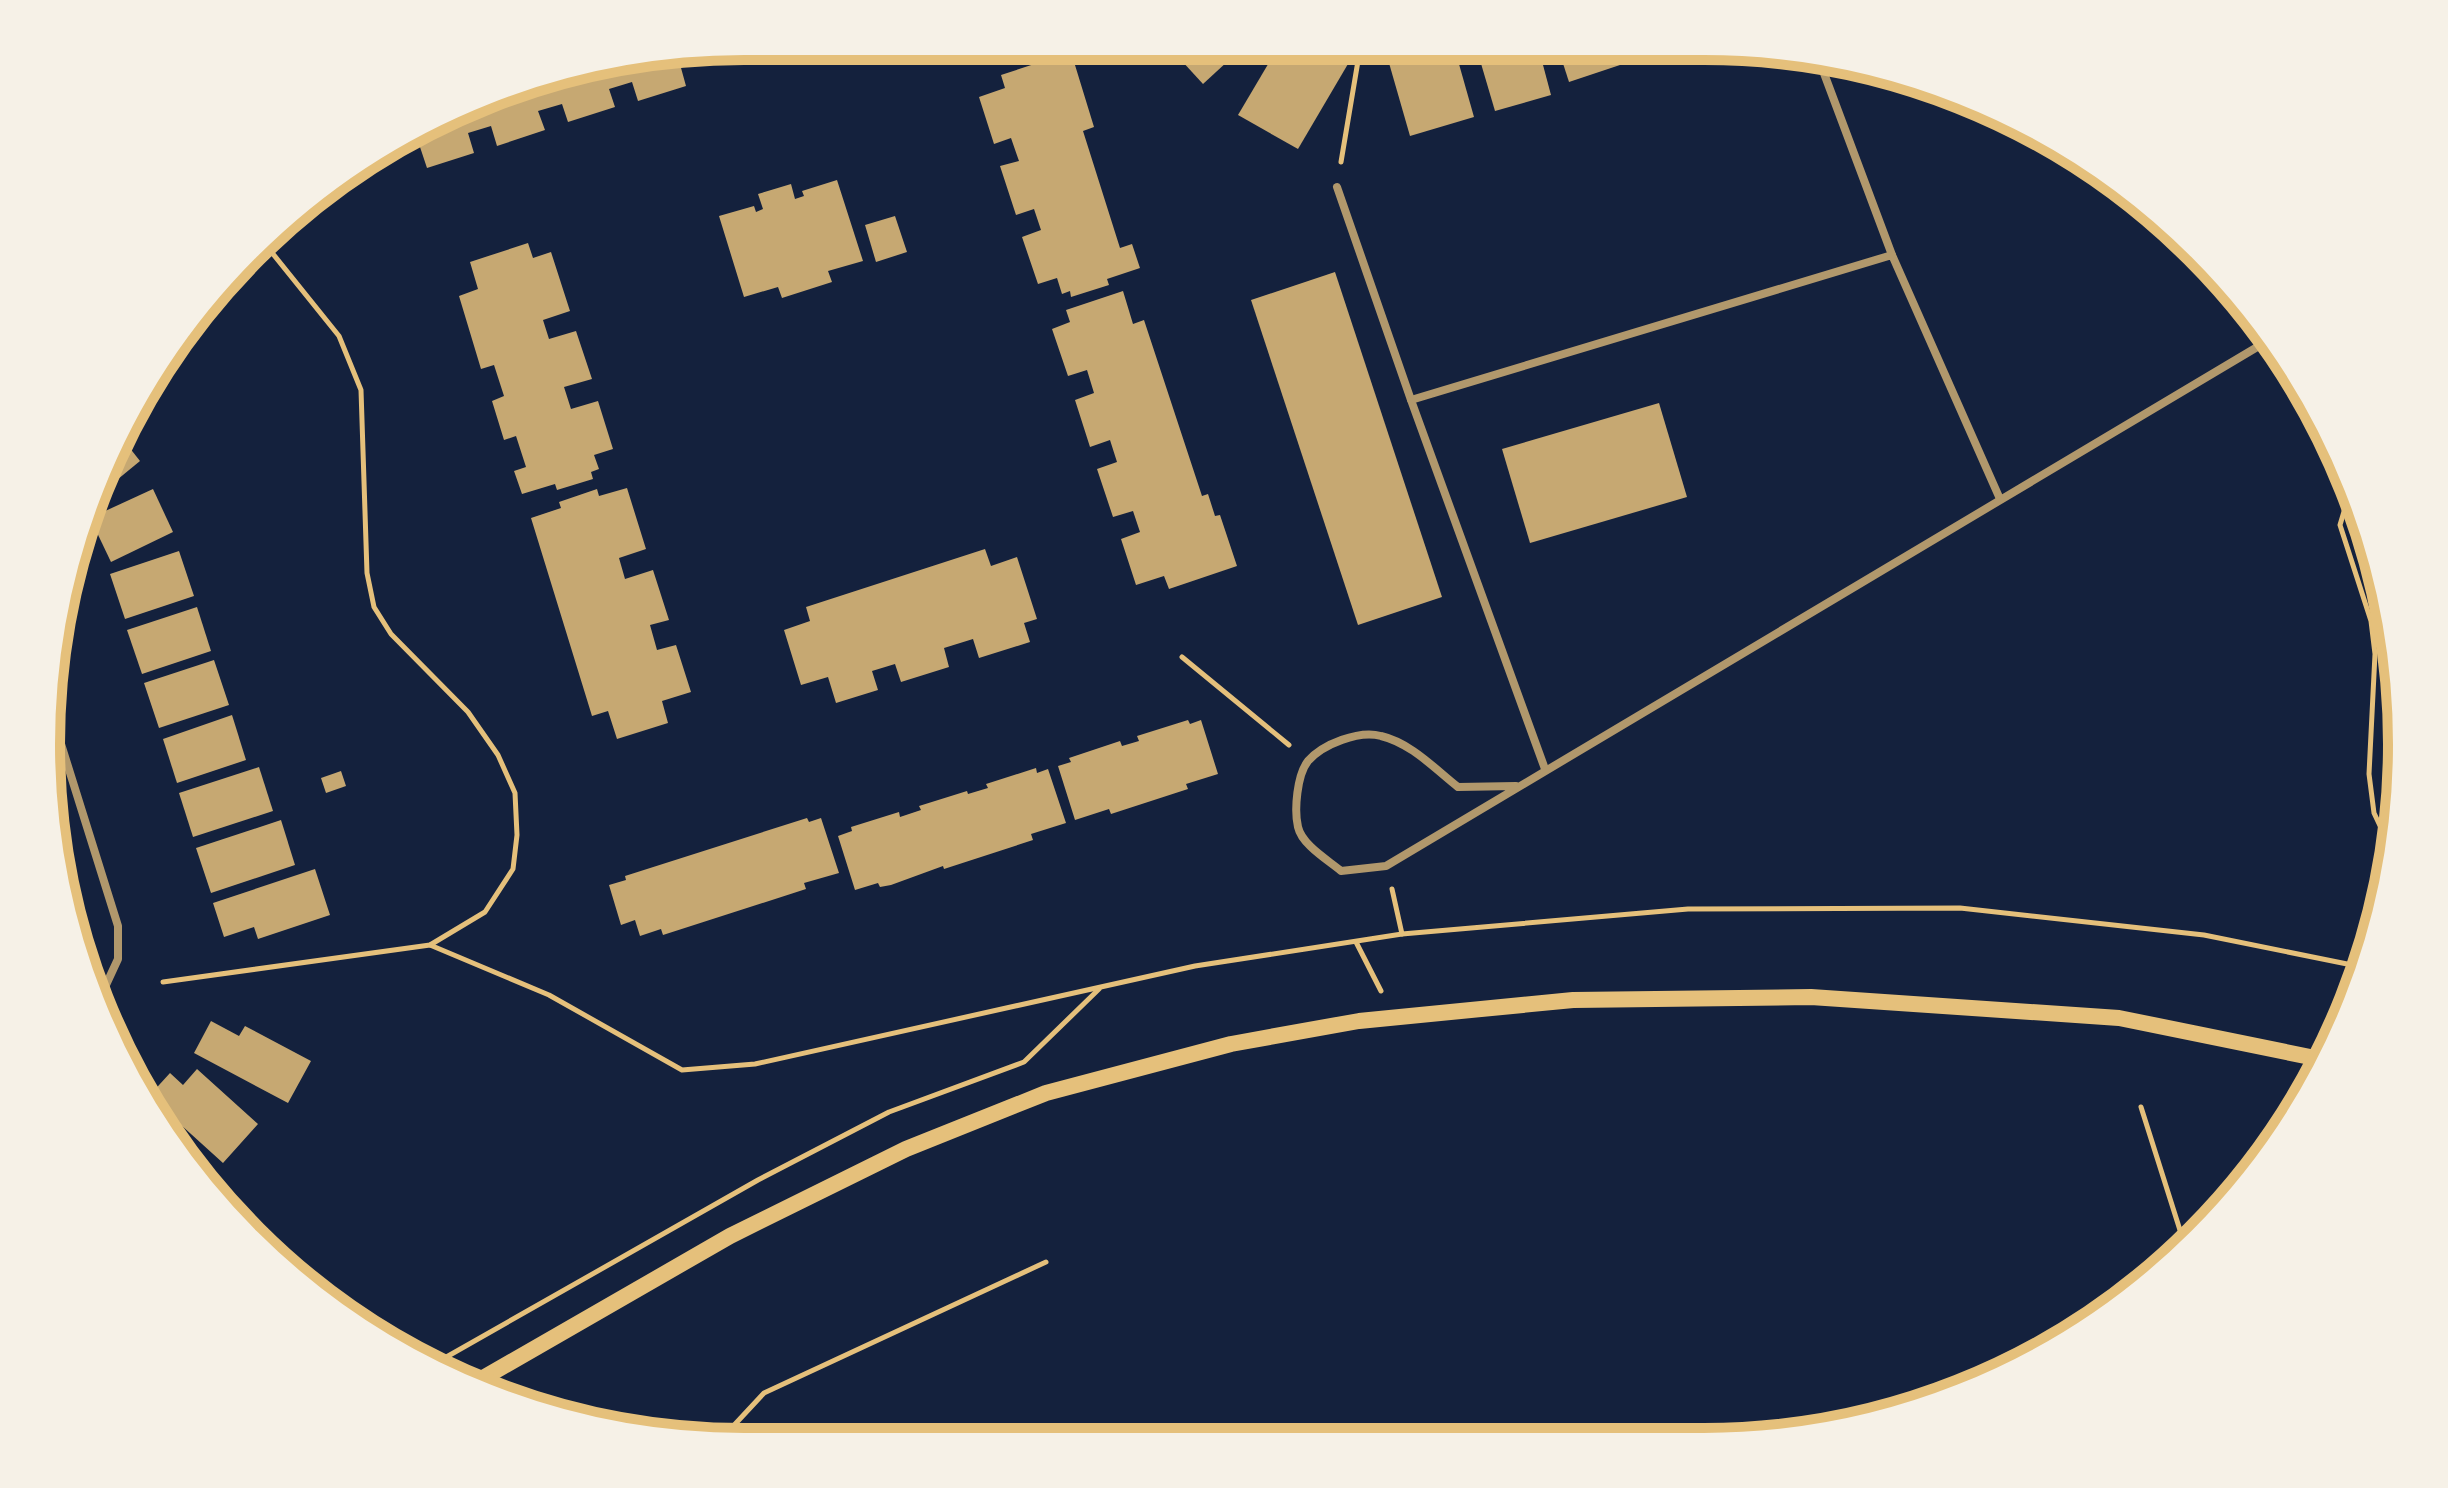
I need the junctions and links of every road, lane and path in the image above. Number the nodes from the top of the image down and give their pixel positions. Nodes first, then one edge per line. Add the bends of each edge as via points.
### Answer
1 (1358, 60) edge
2 (1823, 71) edge
3 (1337, 187) joint
4 (270, 251) edge
5 (1892, 255) junction
6 (2260, 346) edge
7 (1411, 400) junction
8 (2000, 499) junction
9 (2345, 507) edge
10 (1182, 657) dead end
11 (60, 741) edge
12 (1307, 762) junction
13 (1545, 769) junction
14 (1516, 786) junction
15 (2382, 831) edge
16 (1386, 866) junction
17 (1402, 934) junction
18 (1356, 942) junction
19 (430, 945) junction
20 (2352, 965) edge
21 (163, 982) dead end
22 (105, 987) edge
23 (1394, 1017) junction
24 (2311, 1057) edge
25 (2141, 1107) dead end
26 (2181, 1234) edge
27 (1046, 1262) dead end
28 (485, 1377) edge
29 (732, 1428) edge

1 - 3 path
2 - 5 street
3 - 7 street
4 - 19 path via 339,336 361,390 367,573 374,607 391,634 468,712 498,755 515,793 513,869 485,912
5 - 7 street
5 - 8 street
6 - 8 street
7 - 13 street
8 - 13 street
9 - 15 path via 2340,525 2371,621 2375,654 2369,774 2374,813
10 - 12 path
11 - 22 street via 118,926 118,959
12 - 14 street via 1340,739 1380,735 1413,751 1458,787
12 - 16 street via 1298,788 1298,829 1341,871
13 - 14 street
14 - 16 street
16 - 17 path
17 - 18 path
17 - 20 path via 1688,909 1960,908 2204,935
18 - 19 path via 1195,966 755,1064 682,1070 549,995
18 - 23 path
19 - 21 path
23 - 24 main road via 1573,1000 1811,997 2119,1018
23 - 28 main road via 1231,1044 1046,1093 920,1143 730,1236
25 - 26 path
27 - 29 path via 764,1393

